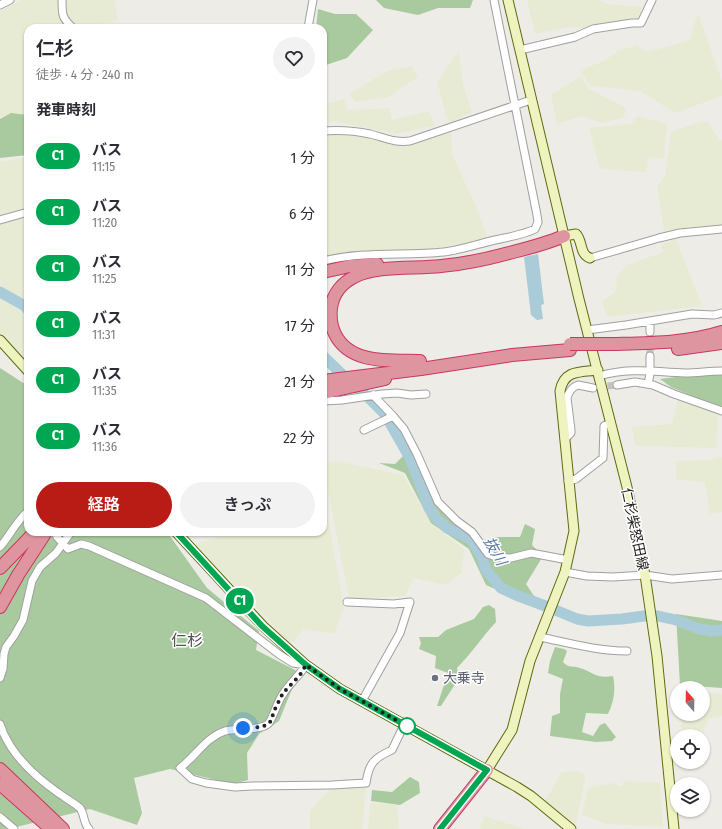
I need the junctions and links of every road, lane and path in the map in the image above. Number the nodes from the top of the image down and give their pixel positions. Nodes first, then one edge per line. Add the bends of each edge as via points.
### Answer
1 (10, 0) edge
2 (62, 0) edge
3 (313, 0) edge
4 (494, 0) edge
5 (508, 0) edge
6 (652, 0) edge
7 (0, 5) edge
8 (69, 24) edge
9 (309, 24) edge
10 (520, 50) junction
11 (531, 100) junction
12 (516, 105) junction
13 (327, 131) edge
14 (24, 213) edge
15 (0, 220) edge
16 (722, 230) edge
17 (564, 236) junction
18 (590, 258) joint
19 (327, 260) edge
20 (327, 271) edge
21 (722, 313) edge
22 (650, 321) junction
23 (587, 330) junction
24 (650, 332) tunnel mouth
25 (722, 332) edge
26 (0, 340) edge
27 (722, 343) edge
28 (613, 347) junction
29 (650, 356) tunnel mouth
30 (420, 365) junction
31 (24, 367) edge
32 (650, 371) junction
33 (722, 371) edge
34 (598, 373) junction
35 (372, 375) junction
36 (327, 378) edge
37 (648, 384) junction
38 (617, 385) tunnel mouth
39 (593, 388) tunnel mouth
40 (327, 392) edge
41 (426, 394) dead end
42 (373, 396) junction
43 (327, 401) edge
44 (722, 411) edge
45 (391, 417) junction
46 (611, 423) junction
47 (364, 430) dead end
48 (565, 439) junction
49 (568, 481) junction
50 (24, 515) edge
51 (28, 536) edge
52 (43, 536) edge
53 (44, 536) edge
54 (45, 536) edge
55 (49, 536) tunnel mouth
56 (68, 536) edge
57 (180, 536) edge
58 (63, 544) junction
59 (0, 547) edge
60 (568, 560) junction
61 (0, 561) edge
62 (0, 568) edge
63 (564, 572) junction
64 (645, 575) junction
65 (722, 575) edge
66 (0, 589) edge
67 (347, 602) dead end
68 (0, 607) edge
69 (540, 636) junction
70 (627, 651) dead end
71 (306, 665) junction
72 (0, 678) edge
73 (362, 701) junction
74 (0, 724) edge
75 (404, 725) junction
76 (0, 769) edge
77 (487, 770) junction
78 (0, 777) edge
79 (0, 784) edge
80 (0, 793) edge
81 (0, 817) edge
82 (14, 829) edge
83 (50, 829) edge
84 (62, 829) edge
85 (89, 829) edge
86 (440, 829) edge
87 (571, 829) edge
88 (674, 829) edge

1 - 7 street
2 - 8 street via 64,20
3 - 9 street
4 - 12 street
5 - 10 main road, 仁杉柴怒田線
6 - 10 street via 641,23 632,22 593,29 575,37
10 - 11 main road, 仁杉柴怒田線
11 - 12 street
11 - 17 main road, 仁杉柴怒田線
12 - 13 street via 399,143 370,134
12 - 19 street via 537,215 535,229 468,248 444,252
14 - 15 street
16 - 18 street via 680,233
17 - 18 main road via 579,236 584,253
17 - 20 highway via 546,237 481,254 368,264
17 - 23 main road, 仁杉柴怒田線
17 - 30 highway via 548,244 481,260 371,271 346,282 335,295 330,311 333,329 342,345 350,352 368,358
21 - 22 street via 692,314
22 - 23 street
22 - 24 street
23 - 34 main road, 仁杉柴怒田線
25 - 28 highway via 691,339
26 - 31 main road
27 - 28 highway via 683,348
28 - 30 highway, bridge via 510,349
29 - 32 street
30 - 35 highway
32 - 33 street
32 - 34 street
32 - 37 street
34 - 46 main road, 仁杉柴怒田線
34 - 48 main road via 570,374 561,384
35 - 36 highway
35 - 40 highway
37 - 38 street via 635,382
37 - 44 street
39 - 48 street via 578,385 568,393 571,433
41 - 42 street via 397,393
42 - 43 street
42 - 45 street
45 - 47 street
45 - 60 street via 404,429 438,502 472,532 488,554 511,558 531,553
46 - 49 street via 604,426 603,458 576,479
46 - 64 main road, 仁杉柴怒田線
48 - 49 main road
49 - 60 main road via 574,531
50 - 59 street
51 - 61 highway
52 - 62 highway
53 - 66 highway
54 - 68 highway
55 - 58 street
56 - 58 street
57 - 71 main road via 262,626
58 - 71 street via 68,549 81,544 89,546 206,598 280,655 293,663
58 - 72 street via 40,567 32,580 23,620 6,647
60 - 63 main road
63 - 64 street via 613,577
63 - 69 main road
64 - 65 street via 672,579
64 - 88 main road, 仁杉柴怒田線 via 657,656
67 - 73 street via 410,602 400,633
69 - 70 street via 591,648
69 - 77 main road via 530,661 512,730
71 - 73 main road
71 - 75 street via 283,693 267,725 226,731 216,735 180,768 192,778 206,783 235,787 366,783 373,761 392,750
73 - 75 main road
74 - 85 street via 12,748 32,772 80,808 85,825
75 - 77 main road
76 - 84 highway
77 - 86 highway
77 - 87 main road via 531,796
78 - 84 highway
79 - 83 highway
80 - 83 highway
81 - 82 street

